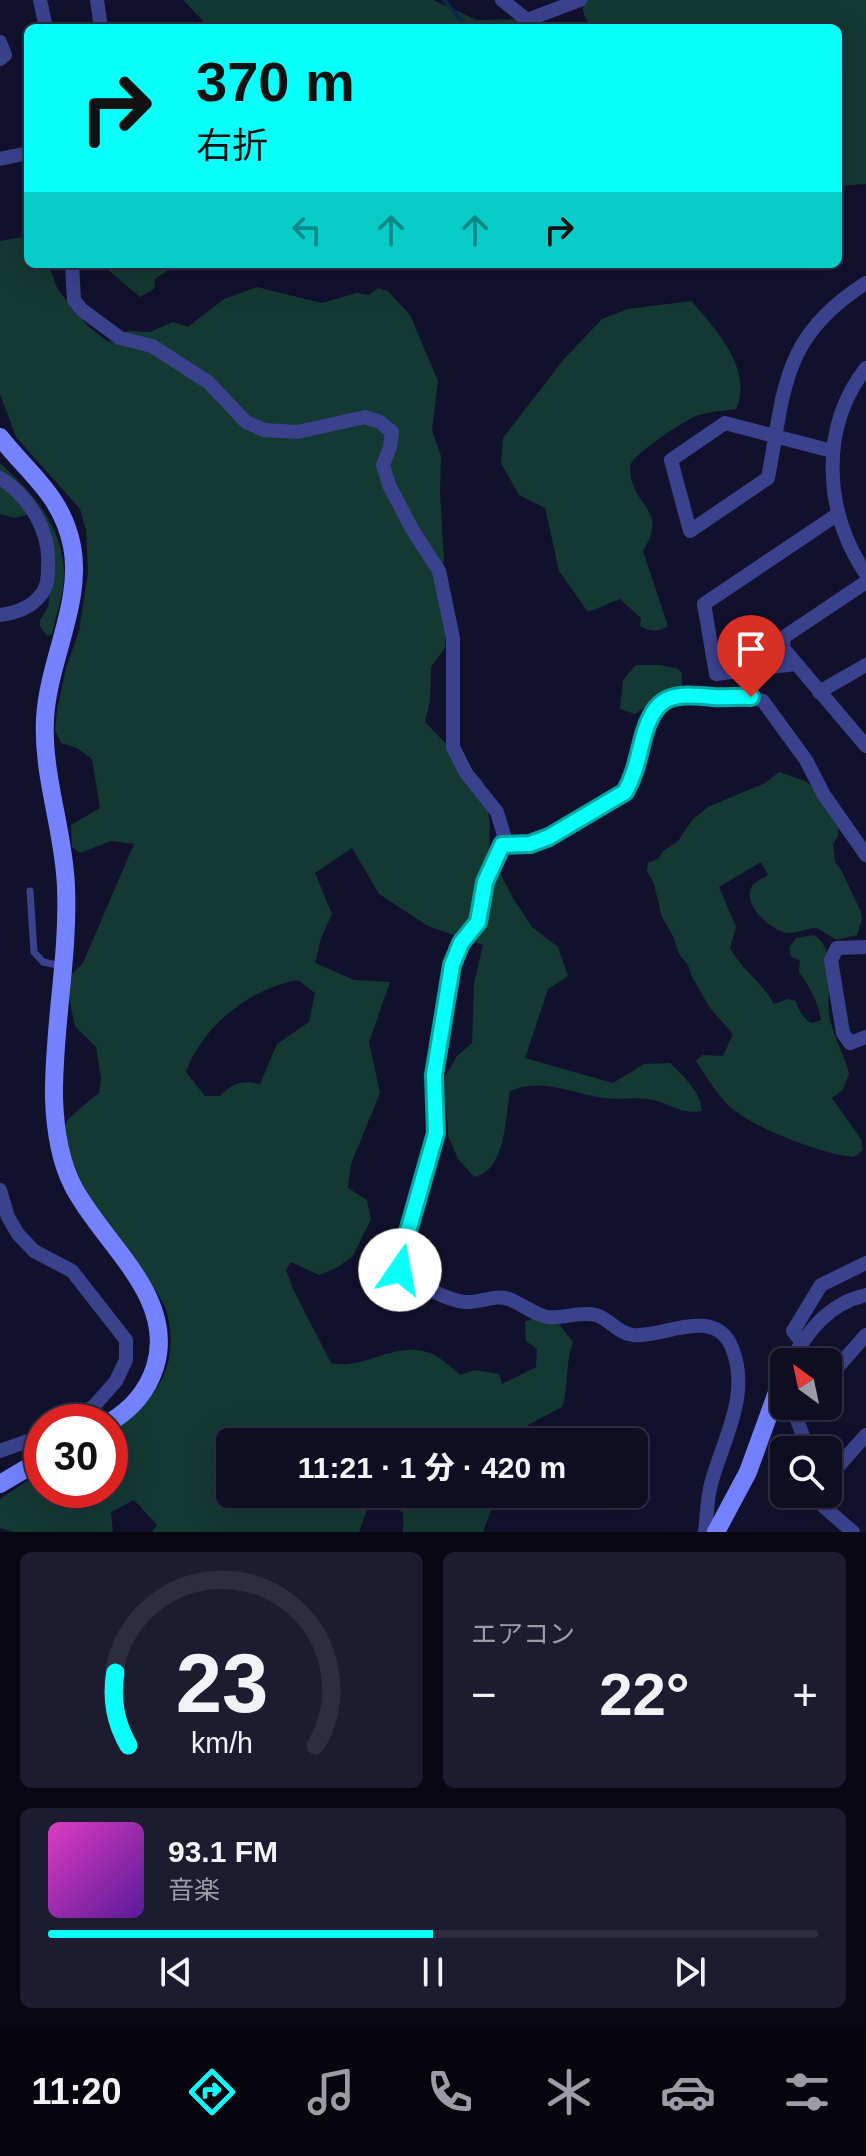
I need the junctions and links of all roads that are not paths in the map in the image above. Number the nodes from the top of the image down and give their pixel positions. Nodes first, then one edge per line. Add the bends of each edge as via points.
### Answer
1 (40, 0) edge
2 (97, 0) edge
3 (502, 0) edge
4 (580, 0) edge
5 (45, 24) edge
6 (100, 24) edge
7 (0, 42) edge
8 (0, 59) edge
9 (24, 154) edge
10 (0, 159) edge
11 (72, 268) edge
12 (866, 283) edge
13 (866, 368) edge
14 (775, 436) junction
15 (0, 437) edge
16 (832, 451) junction
17 (0, 478) edge
18 (838, 514) junction
19 (866, 574) edge
20 (866, 582) edge
21 (0, 615) edge
22 (795, 664) junction
23 (866, 665) edge
24 (819, 692) junction
25 (866, 745) edge
26 (502, 845) junction
27 (866, 855) edge
28 (30, 891) dead end
29 (866, 947) edge
30 (63, 966) junction
31 (866, 1037) edge
32 (0, 1190) edge
33 (866, 1263) edge
34 (866, 1295) edge
35 (866, 1335) edge
36 (801, 1342) junction
37 (798, 1348) edge
38 (842, 1362) edge
39 (96, 1404) edge
40 (128, 1409) edge
41 (770, 1412) edge
42 (866, 1435) edge
43 (24, 1442) edge
44 (0, 1451) edge
45 (842, 1462) edge
46 (24, 1470) edge
47 (0, 1484) edge
48 (825, 1508) edge
49 (705, 1532) edge
50 (716, 1532) edge
51 (853, 1532) edge

1 - 5 street
2 - 6 street
3 - 4 street via 527,20
7 - 8 street via 5,55
9 - 10 street
11 - 26 street via 74,300 82,310 112,334 152,346 208,382 246,422 264,430 297,432 365,417 392,432 383,465 412,529 439,571 453,638 453,747 497,812
12 - 14 street via 826,313 794,358
13 - 16 street via 842,406
14 - 14 street via 768,478 690,531 671,460 725,423
14 - 16 street
15 - 30 street via 52,496 74,557 72,593 45,720 46,764 66,885
16 - 18 street
17 - 21 street via 31,508 49,561 41,596
18 - 19 street
18 - 22 street via 704,604 716,674
20 - 22 street via 784,637 783,648
22 - 24 street
23 - 24 street
24 - 25 street
26 - 27 street via 549,837 625,792 654,710 689,693 763,701
26 - 49 street via 485,882 478,922 452,965 434,1075 436,1133 398,1267 405,1276 456,1301 503,1298 544,1316 593,1314 632,1335 688,1325 718,1331 732,1347 739,1395 712,1481
28 - 30 lane via 34,952 43,962
29 - 31 street via 837,948 831,960 843,1033 850,1043
30 - 40 street via 54,1076 60,1148 81,1201 145,1291 158,1332 156,1361 143,1393
32 - 39 street via 18,1234 34,1251 72,1271 126,1340 126,1360
33 - 36 street via 821,1285 793,1331
34 - 36 street via 829,1312
35 - 38 street
36 - 37 street
41 - 50 street via 748,1472
42 - 45 street
43 - 44 street
46 - 47 street
48 - 51 street

